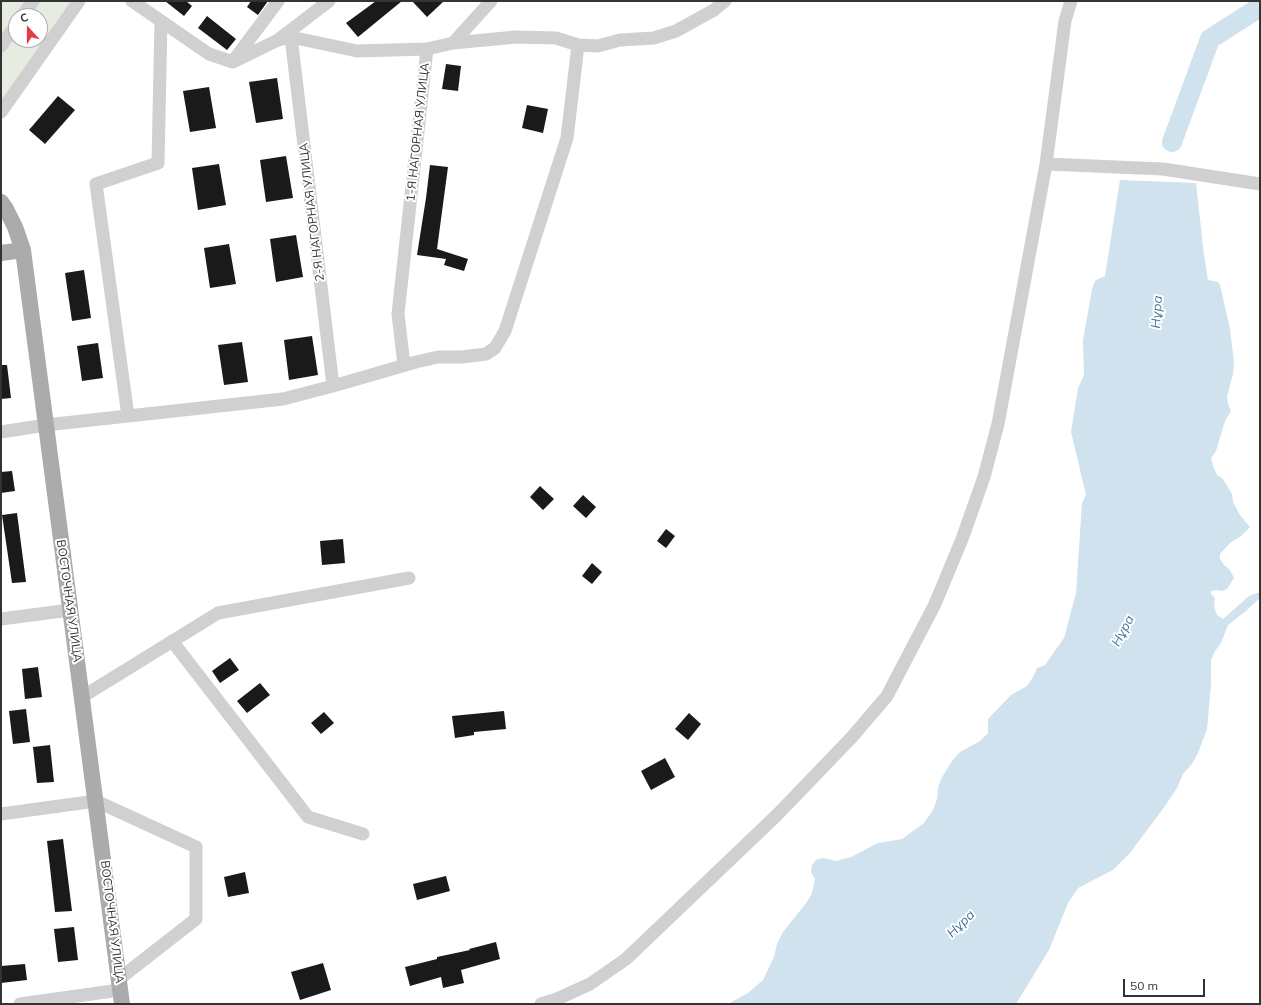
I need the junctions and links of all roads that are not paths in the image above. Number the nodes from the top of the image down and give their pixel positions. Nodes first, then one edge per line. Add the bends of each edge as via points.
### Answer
1 (79, 1) edge
2 (132, 1) edge
3 (278, 1) edge
4 (330, 1) edge
5 (491, 1) edge
6 (725, 1) edge
7 (1071, 1) edge
8 (161, 21) junction
9 (8, 36) edge
10 (292, 37) junction
11 (278, 40) junction
12 (453, 43) junction
13 (578, 45) junction
14 (1, 46) edge
15 (427, 49) junction
16 (233, 62) junction
17 (1, 112) edge
18 (1046, 164) junction
19 (1260, 184) edge
20 (1, 202) edge
21 (23, 250) junction
22 (1, 253) edge
23 (404, 365) junction
24 (333, 386) junction
25 (128, 416) junction
26 (46, 425) junction
27 (1, 432) edge
28 (409, 578) dead end
29 (70, 610) junction
30 (1, 619) edge
31 (172, 641) junction
32 (82, 697) junction
33 (96, 801) junction
34 (1, 814) edge
35 (363, 834) dead end
36 (120, 991) edge
37 (20, 1004) edge
38 (541, 1004) edge

1 - 17 street
2 - 8 street
3 - 16 street
4 - 11 street
5 - 12 street
6 - 13 street via 676,31 654,38 620,40 598,46
7 - 18 street via 1065,21
8 - 16 street via 209,54
8 - 25 street via 158,163 96,184
9 - 14 street
10 - 11 street, 1-Я НАГОРНАЯ УЛИЦА
10 - 15 street, 1-Я НАГОРНАЯ УЛИЦА via 357,51
10 - 24 street, 2-Я НАГОРНАЯ УЛИЦА
11 - 16 street
12 - 13 street via 516,37 556,38
12 - 15 street
13 - 23 street via 567,138 502,336 495,348 486,354 438,357
15 - 23 street, 1-Я НАГОРНАЯ УЛИЦА via 398,314
18 - 19 street via 1163,169
18 - 38 street via 998,424 984,477 935,604 887,696 852,737 777,815 626,959 590,984
20 - 21 main road, ВОСТОЧНАЯ УЛИЦА
21 - 22 main road
21 - 26 main road, ВОСТОЧНАЯ УЛИЦА
23 - 24 street
24 - 25 street via 283,399
25 - 26 street
26 - 27 street
26 - 29 main road, ВОСТОЧНАЯ УЛИЦА
28 - 31 street via 218,613
29 - 30 street
29 - 32 main road, ВОСТОЧНАЯ УЛИЦА
31 - 32 street
31 - 35 street via 308,817
32 - 33 main road, ВОСТОЧНАЯ УЛИЦА
33 - 34 street
33 - 36 main road, ВОСТОЧНАЯ УЛИЦА
33 - 36 street via 196,847 196,919
36 - 37 street

